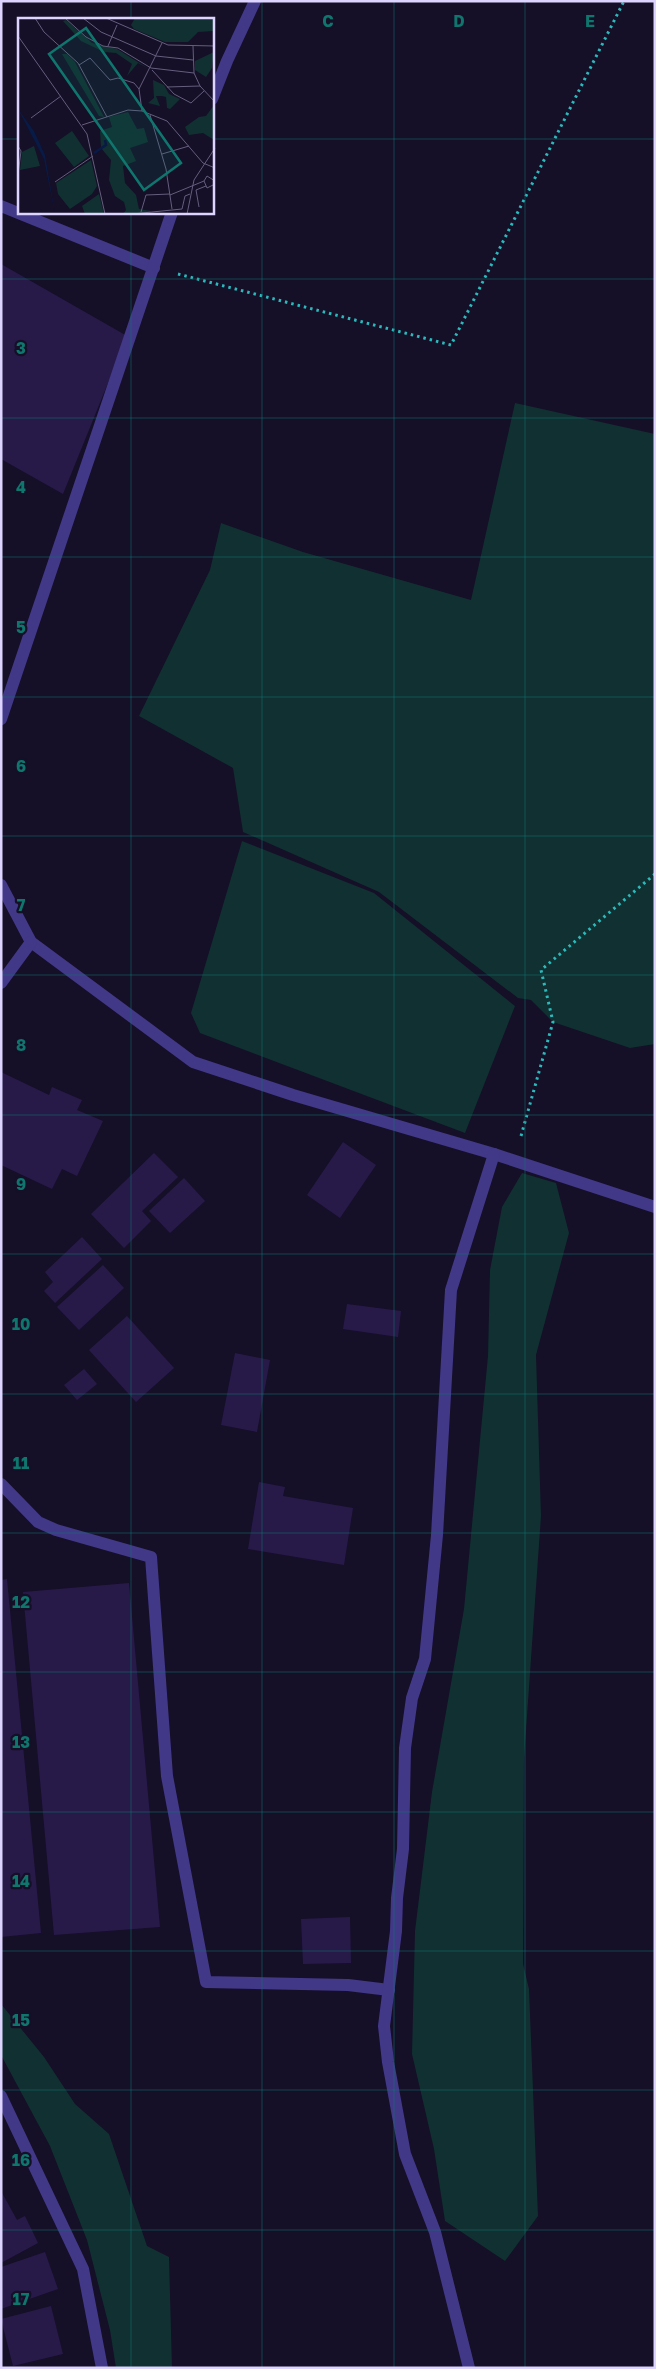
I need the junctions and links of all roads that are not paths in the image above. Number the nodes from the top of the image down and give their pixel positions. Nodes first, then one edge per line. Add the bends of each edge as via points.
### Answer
1 (255, 1) edge
2 (214, 94) edge
3 (1, 206) edge
4 (18, 213) edge
5 (21, 214) edge
6 (171, 214) edge
7 (154, 268) junction
8 (1, 719) edge
9 (1, 885) edge
10 (31, 942) junction
11 (1, 983) edge
12 (494, 1154) junction
13 (655, 1208) edge
14 (1, 1484) edge
15 (389, 1990) junction
16 (1, 2096) edge
17 (102, 2368) edge
18 (469, 2368) edge

1 - 2 street
3 - 4 street
5 - 7 street
6 - 7 street
7 - 8 street
9 - 10 street
10 - 11 street
10 - 12 street via 193,1062
12 - 13 street
12 - 15 street via 451,1290 437,1535 425,1659 412,1698 405,1748 403,1849
14 - 15 street via 38,1522 151,1558 167,1776 206,1982 348,1985
15 - 18 street via 384,2026 406,2154 435,2232
16 - 17 street via 83,2269

